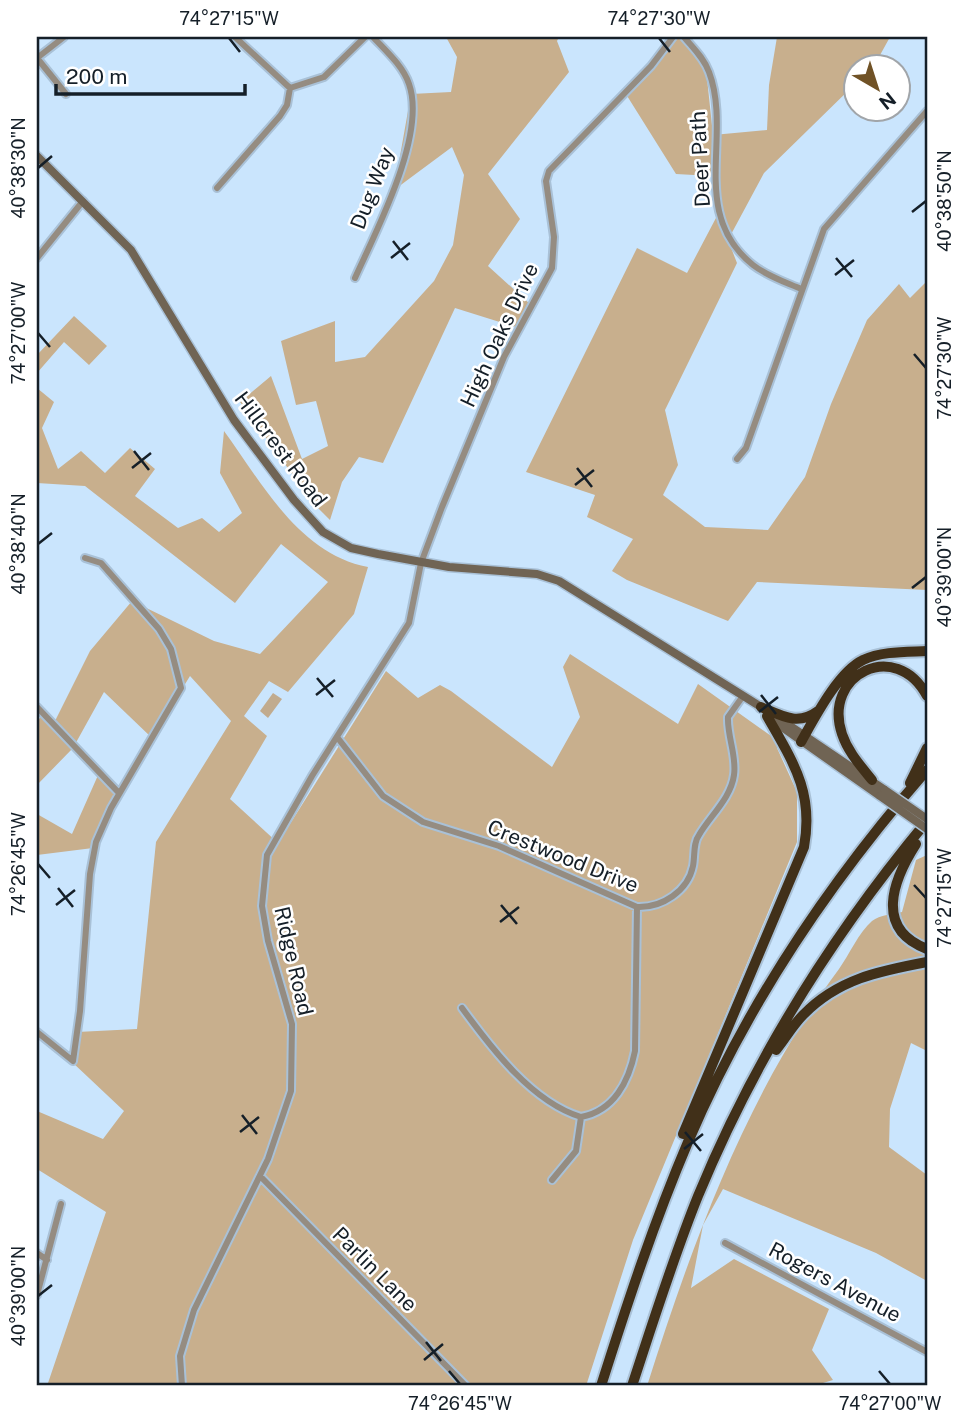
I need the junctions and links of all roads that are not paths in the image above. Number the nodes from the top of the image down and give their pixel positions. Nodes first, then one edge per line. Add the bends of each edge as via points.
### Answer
1 (64, 37) edge
2 (235, 37) edge
3 (365, 37) edge
4 (373, 37) edge
5 (674, 37) edge
6 (684, 37) edge
7 (37, 58) edge
8 (290, 88) junction
9 (66, 94) dead end
10 (927, 111) edge
11 (37, 156) edge
12 (217, 188) dead end
13 (83, 201) junction
14 (37, 258) edge
15 (355, 278) dead end
16 (801, 289) junction
17 (737, 459) dead end
18 (85, 558) dead end
19 (421, 563) junction
20 (927, 651) edge
21 (743, 696) junction
22 (927, 696) edge
23 (37, 707) edge
24 (821, 709) junction
25 (764, 711) junction
26 (337, 737) junction
27 (803, 738) junction
28 (927, 748) edge
29 (927, 770) edge
30 (872, 780) junction
31 (119, 793) junction
32 (883, 793) junction
33 (904, 797) junction
34 (927, 824) edge
35 (637, 906) junction
36 (927, 949) edge
37 (927, 962) edge
38 (463, 1008) dead end
39 (37, 1032) edge
40 (760, 1068) junction
41 (581, 1117) junction
42 (260, 1176) junction
43 (552, 1180) dead end
44 (61, 1203) dead end
45 (725, 1243) dead end
46 (37, 1254) edge
47 (47, 1259) junction
48 (632, 1289) junction
49 (37, 1295) edge
50 (927, 1352) edge
51 (183, 1386) edge
52 (466, 1386) edge
53 (601, 1386) edge
54 (632, 1386) edge

1 - 7 street
2 - 8 street
3 - 8 street via 324,77
4 - 15 street, Dug Way via 408,81 411,109 399,174
5 - 19 street, High Oaks Drive via 549,171 552,268 504,357
6 - 16 street, Deer Path via 702,57 714,94 714,162 722,225 752,264
7 - 9 street
8 - 12 street via 280,116
10 - 16 street via 824,229
11 - 13 main road, Hillcrest Road
13 - 14 street
13 - 19 main road, Hillcrest Road via 131,250 234,420 316,525 351,548
16 - 17 street via 746,449
18 - 31 street via 101,563 159,629 172,649 181,688
19 - 21 main road, Hillcrest Road via 537,574 559,581
19 - 26 street, Ridge Road via 409,623
20 - 24 highway via 862,660 842,678
21 - 25 main road, Hillcrest Road
21 - 35 street, Crestwood Drive via 728,717 733,781 696,838 693,869 685,885 659,904
22 - 30 highway via 909,674 891,666 860,673 845,688 839,710 841,732
23 - 31 street
24 - 25 highway via 811,717 792,720
24 - 27 highway
25 - 27 main road, Hillcrest Road
25 - 48 highway via 804,790 808,818 804,847 665,1178
26 - 35 street, Crestwood Drive via 383,796 423,822 499,846
26 - 42 street, Ridge Road via 278,832 264,866 264,921 291,1014 293,1056 284,1120
27 - 30 main road, Hillcrest Road
27 - 32 main road, Hillcrest Road
28 - 33 highway
29 - 33 highway
30 - 32 main road, Hillcrest Road
31 - 39 street via 93,857 73,1061
32 - 34 main road, Hillcrest Road, bridge
33 - 48 highway via 827,894 758,1005 688,1140
34 - 36 highway via 898,878 893,905 895,920 906,937
34 - 40 highway via 850,918
35 - 41 street via 632,1069 616,1096
37 - 40 highway via 878,971 840,985 801,1017
38 - 41 street via 538,1094 558,1109
40 - 54 highway via 699,1194
41 - 43 street via 576,1151
42 - 51 street, Ridge Road via 194,1310 180,1356
42 - 52 street, Parlin Lane
44 - 47 street
45 - 50 street, Rogers Avenue
46 - 47 street
47 - 49 street
48 - 53 highway

